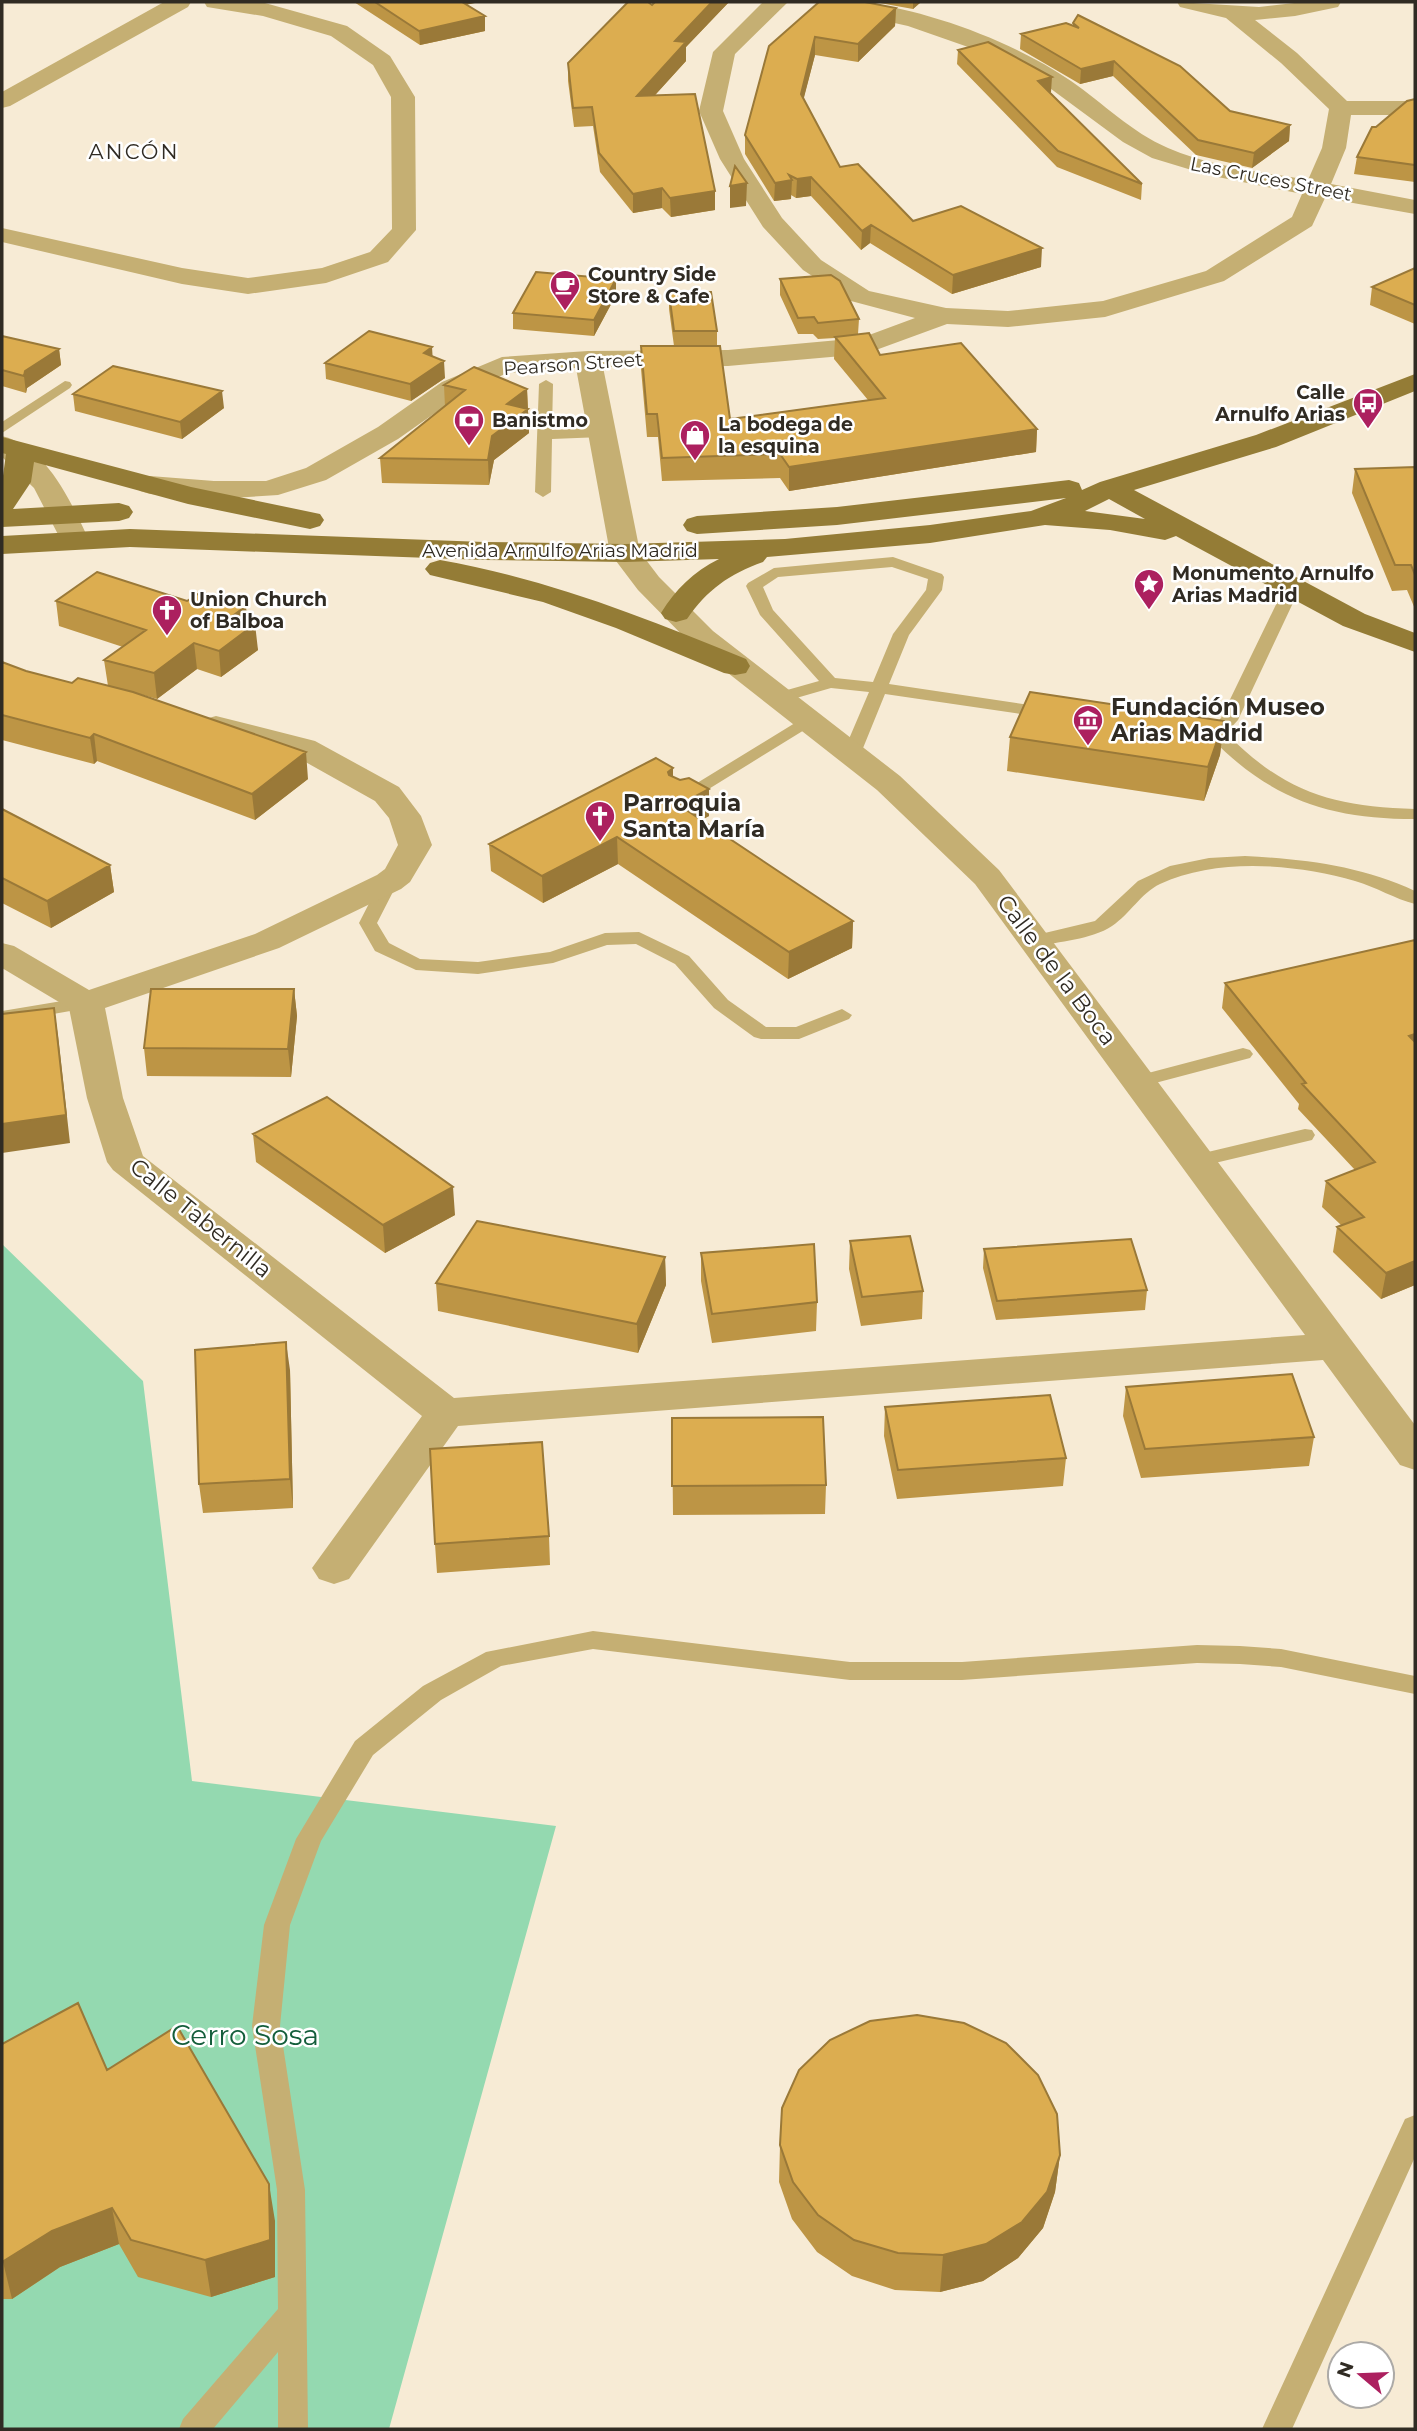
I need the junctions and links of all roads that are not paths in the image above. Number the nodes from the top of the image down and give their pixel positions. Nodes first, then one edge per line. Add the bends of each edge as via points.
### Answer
1 (180, 2) edge
2 (215, 2) edge
3 (777, 2) edge
4 (830, 2) edge
5 (1188, 2) edge
6 (1330, 2) edge
7 (1232, 12) junction
8 (2, 82) edge
9 (28, 87) junction
10 (2, 102) edge
11 (1341, 108) junction
12 (1415, 108) edge
13 (1318, 188) junction
14 (1415, 207) edge
15 (2, 235) edge
16 (946, 316) junction
17 (588, 359) junction
18 (1415, 382) edge
19 (546, 384) dead end
20 (65, 385) dead end
21 (602, 432) junction
22 (547, 435) junction
23 (7, 443) edge
24 (142, 484) junction
25 (1110, 488) junction
26 (543, 492) dead end
27 (2, 504) edge
28 (2, 518) edge
29 (1035, 519) junction
30 (310, 520) junction
31 (68, 526) junction
32 (623, 539) junction
33 (233, 544) junction
34 (1211, 544) junction
35 (2, 545) edge
36 (785, 548) junction
37 (1292, 588) junction
38 (676, 613) junction
39 (1412, 644) edge
40 (735, 666) junction
41 (830, 683) junction
42 (879, 688) junction
43 (779, 698) junction
44 (1068, 716) edge
45 (183, 717) edge
46 (808, 720) junction
47 (1216, 733) junction
48 (1178, 734) edge
49 (852, 753) junction
50 (680, 799) edge
51 (1415, 814) edge
52 (389, 882) junction
53 (1415, 898) edge
54 (1035, 941) junction
55 (2, 953) edge
56 (86, 1003) junction
57 (842, 1015) dead end
58 (2, 1017) edge
59 (1243, 1054) dead end
60 (1140, 1081) junction
61 (1305, 1135) dead end
62 (1198, 1161) junction
63 (1335, 1346) junction
64 (446, 1413) junction
65 (1415, 1455) edge
66 (334, 1568) dead end
67 (1415, 1685) edge
68 (1415, 2127) edge
69 (293, 2313) junction
70 (194, 2429) edge
71 (293, 2429) edge
72 (1277, 2429) edge

1 - 9 street
2 - 15 street via 265,10 339,31 382,61 403,97 404,230 379,257 326,275 248,286 182,276
3 - 16 street via 724,52 711,111 732,159 772,222 812,265 860,296
4 - 13 street, Las Cruces Street via 883,12 1010,54 1158,152 1204,169
5 - 7 street
6 - 7 street via 1264,13
7 - 11 street
8 - 9 street
9 - 10 street
11 - 12 street
11 - 13 street via 1334,148
13 - 14 street, Las Cruces Street
13 - 16 street via 1303,221 1215,276 1105,309 1008,319
16 - 17 street, Pearson Street via 865,346 728,358
17 - 21 street
17 - 24 street, Pearson Street via 502,365 452,388 388,433 316,474 268,489
18 - 25 main road, Avenida Arnulfo Arias Madrid via 1266,441
19 - 22 lane
20 - 23 lane
21 - 22 lane
21 - 32 street
22 - 26 lane
23 - 24 main road
23 - 27 main road via 20,470 15,487
23 - 31 street via 45,480
24 - 30 main road
25 - 29 main road, Avenida Arnulfo Arias Madrid
25 - 32 main road, Avenida Arnulfo Arias Madrid via 701,525
25 - 34 main road
28 - 31 main road, Avenida Arnulfo Arias Madrid
29 - 34 main road via 1110,521
29 - 36 main road, Avenida Arnulfo Arias Madrid
30 - 31 main road, Avenida Arnulfo Arias Madrid via 131,512
30 - 32 main road, Avenida Arnulfo Arias Madrid
31 - 33 main road, Avenida Arnulfo Arias Madrid via 130,538
31 - 35 main road, Avenida Arnulfo Arias Madrid
32 - 33 main road, Avenida Arnulfo Arias Madrid
32 - 36 main road, Avenida Arnulfo Arias Madrid
32 - 38 street, Calle de la Boca via 638,571
33 - 40 main road via 491,578 617,618
34 - 37 main road
36 - 38 main road via 714,572 687,594
37 - 39 main road
37 - 47 lane via 1228,720
38 - 40 street, Calle de la Boca
40 - 43 street, Calle de la Boca
41 - 42 lane
41 - 42 lane via 766,612 754,586 774,573 893,562 936,577 934,590 901,634
41 - 43 lane
42 - 44 lane
42 - 49 lane
43 - 46 street, Calle de la Boca
45 - 52 street via 304,748 387,794 405,816 415,845
46 - 49 street, Calle de la Boca
46 - 50 lane
47 - 48 lane
47 - 51 lane via 1251,767 1297,795 1349,809
49 - 54 street, Calle de la Boca via 987,877
52 - 56 street via 267,942
52 - 57 lane via 368,923 382,947 416,964 478,968 553,957 605,939 639,938 681,960 721,1004 761,1033 799,1033
53 - 54 lane via 1394,886 1317,868 1243,860 1183,867 1150,881 1105,923
54 - 60 street, Calle de la Boca
55 - 56 street
56 - 58 lane
56 - 64 street, Calle Tabernilla via 105,1098 126,1162
59 - 60 lane
60 - 62 street, Calle de la Boca
61 - 62 lane
62 - 63 street, Calle de la Boca
63 - 64 street
63 - 65 street, Calle de la Boca
64 - 66 street
67 - 69 lane via 1282,1658 1197,1654 962,1671 850,1671 593,1640 495,1658 432,1693 364,1748 309,1839 277,1925 266,2026 291,2190
68 - 72 lane
69 - 70 lane
69 - 71 lane

